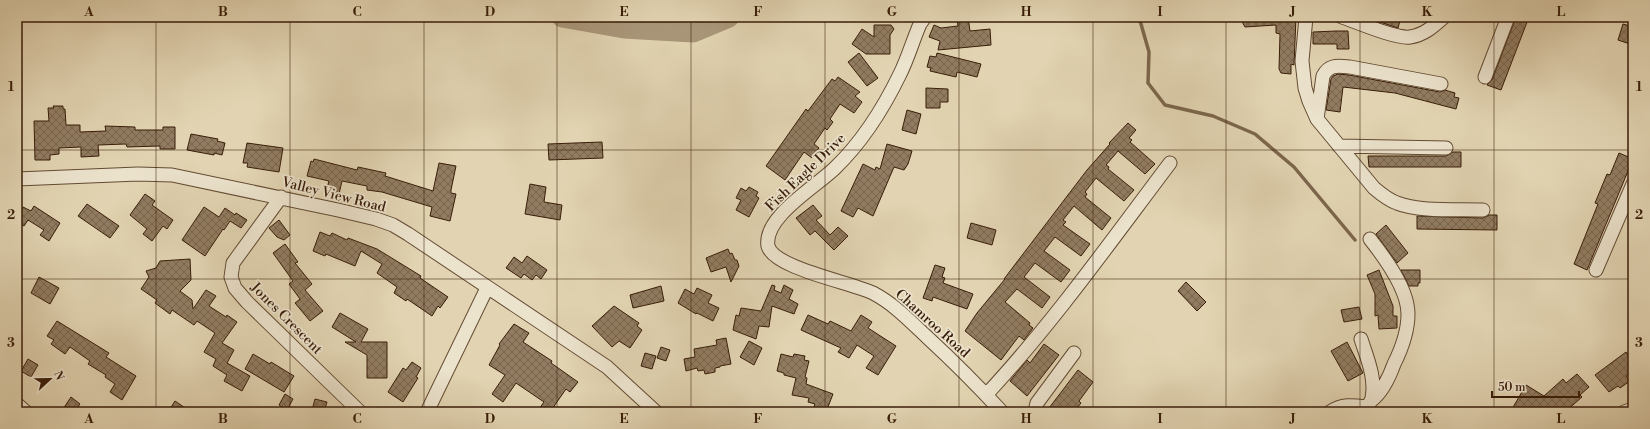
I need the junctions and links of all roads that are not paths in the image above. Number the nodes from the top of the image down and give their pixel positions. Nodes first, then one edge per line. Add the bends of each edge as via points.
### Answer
1 (925, 17) edge
2 (1306, 17) edge
3 (1342, 17) edge
4 (1444, 17) edge
5 (1508, 17) edge
6 (1485, 77) dead end
7 (1441, 84) dead end
8 (1317, 119) junction
9 (1339, 146) junction
10 (1446, 148) dead end
11 (1170, 163) dead end
12 (17, 179) edge
13 (1633, 184) edge
14 (280, 197) junction
15 (1483, 210) dead end
16 (1370, 239) dead end
17 (768, 246) joint
18 (1596, 270) dead end
19 (487, 288) junction
20 (1361, 339) dead end
21 (1074, 353) dead end
22 (986, 395) junction
23 (17, 404) edge
24 (1367, 406) edge
25 (1633, 409) edge
26 (26, 412) edge
27 (360, 412) edge
28 (427, 412) edge
29 (656, 412) edge
30 (1002, 412) edge
31 (1035, 412) edge
32 (1330, 412) edge
33 (1624, 412) edge

1 - 17 street, Fish Eagle Drive via 900,75 860,141 834,169 785,210 772,226
2 - 8 street via 1302,61 1305,88
3 - 4 street via 1408,37 1430,29
5 - 6 street
7 - 8 street via 1350,67 1330,67 1323,76
8 - 9 street
9 - 10 street
9 - 15 street via 1374,188 1398,204 1410,207
11 - 22 street via 1016,362
12 - 14 street, Valley View Road via 172,175
13 - 18 street
14 - 19 street, Valley View Road via 376,219 392,226 408,234
14 - 27 street, Jones Crescent via 233,263 231,277 235,288
16 - 24 street via 1396,279 1405,299 1408,316 1399,353 1388,379
17 - 22 street, Chamroo Road via 779,260 866,290 889,302
19 - 28 street
19 - 29 street, Valley View Road via 607,367
20 - 24 street via 1371,370 1372,384
21 - 31 street via 1036,403
22 - 30 street, Chamroo Road
23 - 26 street
24 - 32 street via 1343,405
25 - 33 street

